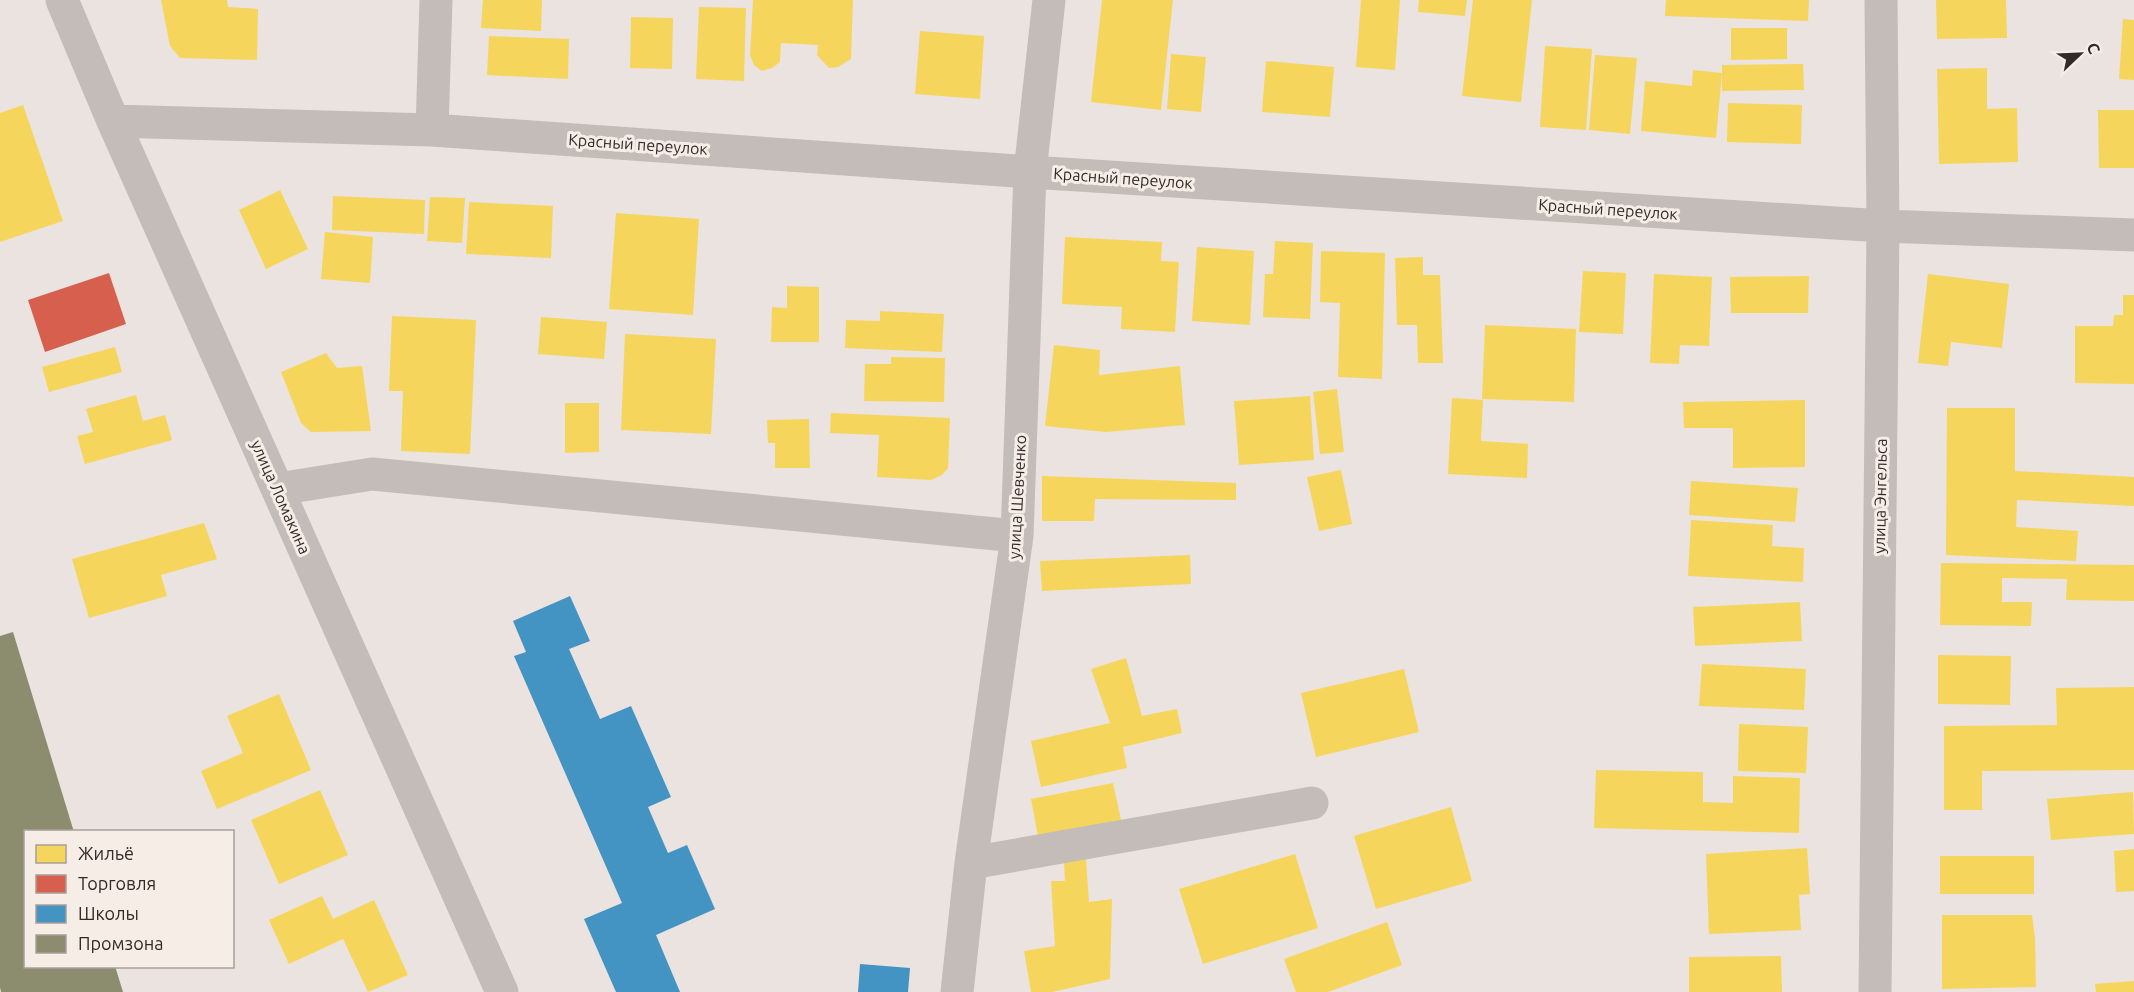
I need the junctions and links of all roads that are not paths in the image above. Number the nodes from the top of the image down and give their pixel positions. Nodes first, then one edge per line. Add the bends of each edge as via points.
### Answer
1 (62, 0) edge
2 (436, 0) edge
3 (1049, 0) edge
4 (1881, 0) edge
5 (113, 121) junction
6 (432, 130) junction
7 (1030, 172) junction
8 (1883, 226) junction
9 (2134, 235) edge
10 (278, 489) junction
11 (1017, 536) junction
12 (1312, 803) dead end
13 (972, 863) junction
14 (502, 992) edge
15 (957, 992) edge
16 (1875, 992) edge

1 - 5 street, улица Ломакина
2 - 6 street
3 - 7 street, улица Шевченко
4 - 8 street, улица Энгельса
5 - 6 street, Красный переулок
5 - 10 street, улица Ломакина
6 - 7 street, Красный переулок
7 - 8 street, Красный переулок
7 - 11 street, улица Шевченко
8 - 9 street, Красный переулок
8 - 16 street, улица Энгельса
10 - 11 street via 372,474
10 - 14 street, улица Ломакина
11 - 13 street, улица Шевченко
12 - 13 street
13 - 15 street, улица Шевченко

